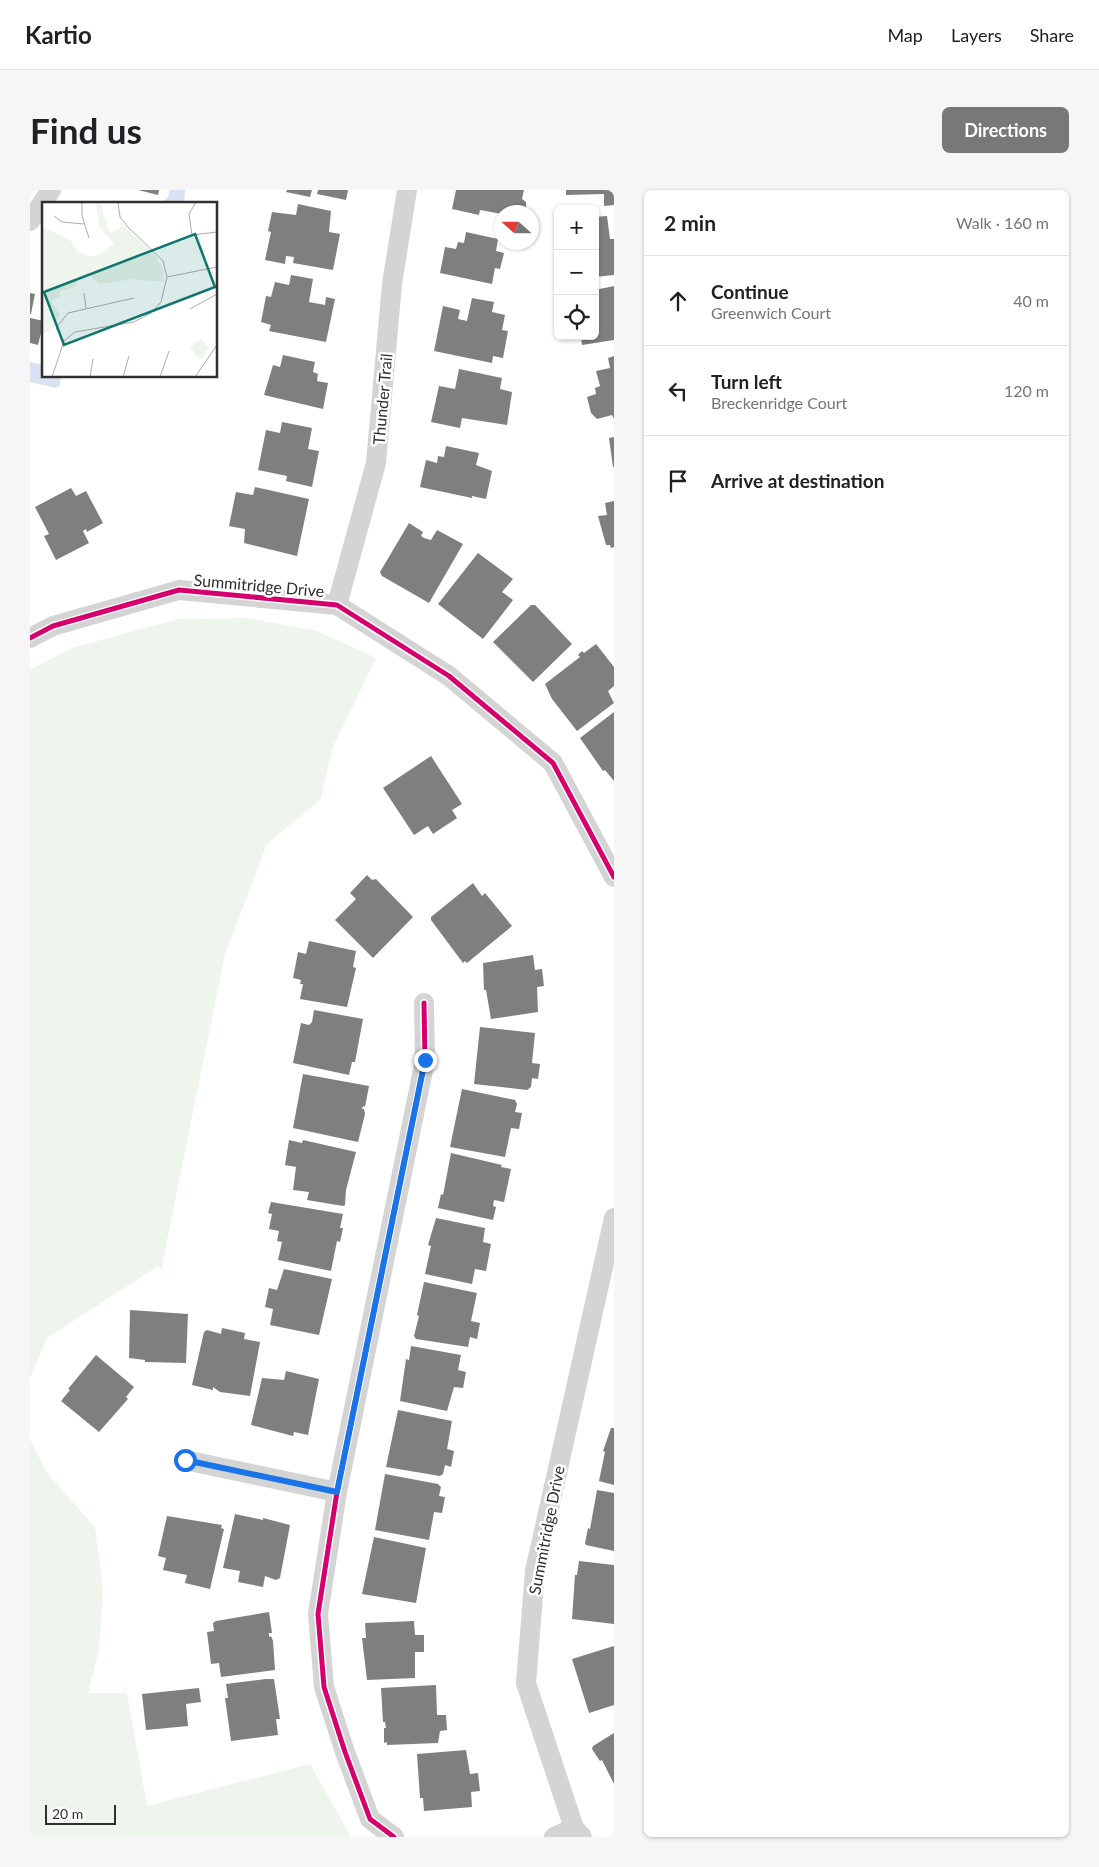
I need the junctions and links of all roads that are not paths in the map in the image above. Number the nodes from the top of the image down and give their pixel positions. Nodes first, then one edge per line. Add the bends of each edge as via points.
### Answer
1 (51, 190) edge
2 (407, 190) edge
3 (43, 202) edge
4 (42, 203) edge
5 (30, 220) edge
6 (337, 605) junction
7 (30, 638) edge
8 (614, 876) edge
9 (424, 1003) dead end
10 (614, 1218) edge
11 (185, 1460) dead end
12 (337, 1492) junction
13 (578, 1833) edge
14 (394, 1837) edge
15 (554, 1837) edge

1 - 3 street
2 - 6 street, Thunder Trail via 392,284 376,463
4 - 5 street
6 - 7 street, Summitridge Drive via 179,590 53,626
6 - 8 street, Summitridge Drive via 449,676 553,763
9 - 12 street via 425,1060
10 - 13 street, Summitridge Drive via 535,1571 526,1683
11 - 12 street
12 - 14 street via 318,1614 324,1687 370,1819
13 - 15 street

